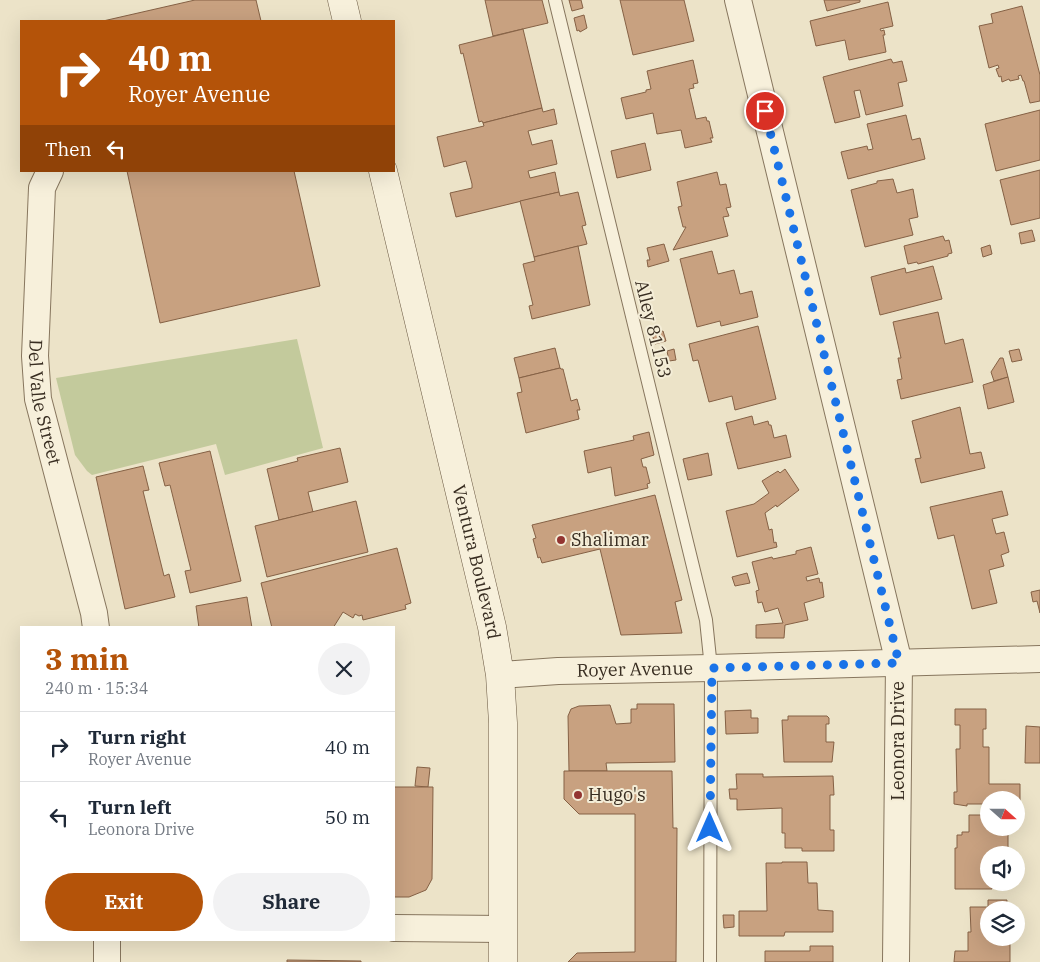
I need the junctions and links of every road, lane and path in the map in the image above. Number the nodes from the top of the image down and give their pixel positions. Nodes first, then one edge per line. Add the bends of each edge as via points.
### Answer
1 (342, 0) edge
2 (555, 0) edge
3 (738, 0) edge
4 (347, 20) edge
5 (50, 172) edge
6 (383, 172) edge
7 (95, 626) edge
8 (1040, 659) edge
9 (899, 663) junction
10 (712, 668) junction
11 (500, 675) junction
12 (395, 928) edge
13 (503, 929) junction
14 (107, 941) edge
15 (107, 962) edge
16 (503, 962) edge
17 (710, 962) edge
18 (896, 962) edge

1 - 4 main road
2 - 10 lane, Alley 81153 via 706,620
3 - 9 street, Leonora Drive
5 - 7 street, Del Valle Street via 42,188 34,356 38,399
6 - 11 main road, Ventura Boulevard via 492,626
8 - 9 street, Royer Avenue
9 - 10 street, Royer Avenue
9 - 18 street, Leonora Drive
10 - 11 street, Royer Avenue via 566,670
10 - 17 lane, Alley 81153
11 - 13 main road, Ventura Boulevard
12 - 13 street
13 - 16 main road, Ventura Boulevard
14 - 15 street

